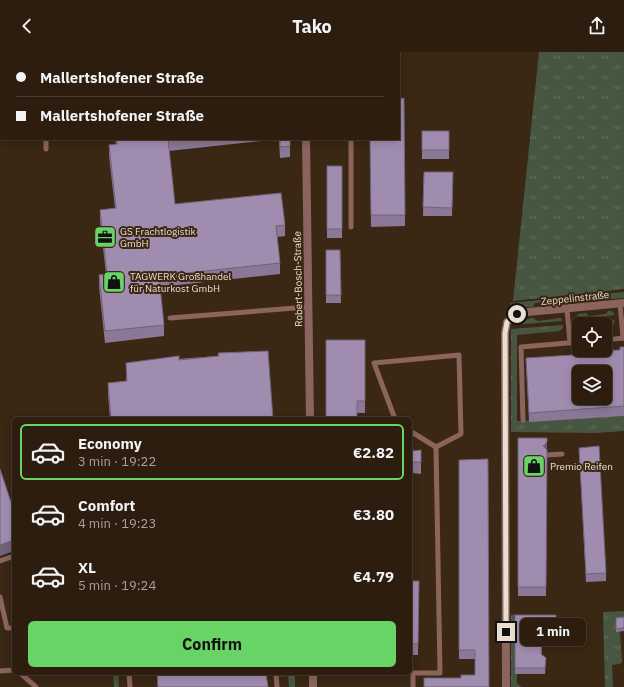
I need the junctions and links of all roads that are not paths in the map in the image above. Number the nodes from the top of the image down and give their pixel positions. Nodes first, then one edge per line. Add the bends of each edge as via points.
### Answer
1 (46, 140) edge
2 (306, 140) edge
3 (351, 140) edge
4 (46, 149) dead end
5 (351, 227) dead end
6 (622, 303) edge
7 (308, 307) junction
8 (567, 308) junction
9 (170, 318) dead end
10 (623, 338) edge
11 (612, 339) edge
12 (570, 343) joint
13 (310, 417) edge
14 (394, 417) edge
15 (523, 420) dead end
16 (412, 432) edge
17 (436, 447) junction
18 (562, 454) dead end
19 (547, 455) edge
20 (12, 557) edge
21 (0, 561) edge
22 (0, 597) edge
23 (12, 628) edge
24 (0, 670) edge
25 (12, 670) edge
26 (22, 675) edge
27 (129, 675) edge
28 (276, 675) edge
29 (313, 675) edge
30 (36, 687) edge
31 (130, 687) edge
32 (277, 687) edge
33 (313, 687) edge
34 (413, 687) edge
35 (506, 687) edge

1 - 4 lane
2 - 7 street, Robert-Bosch-Straße
3 - 5 lane
6 - 8 street, Zeppelinstraße
6 - 10 lane
7 - 9 lane
7 - 13 street, Robert-Bosch-Straße
8 - 12 lane
8 - 35 street, Zeppelinstraße via 517,314 507,322 505,333
10 - 11 lane
12 - 15 lane via 521,347
14 - 17 lane via 374,363 459,355 461,434
16 - 17 lane
17 - 34 lane via 440,673 413,673
18 - 19 lane
20 - 21 lane
22 - 23 lane via 7,628
24 - 25 lane
26 - 30 lane
27 - 31 lane
28 - 32 lane
29 - 33 street

